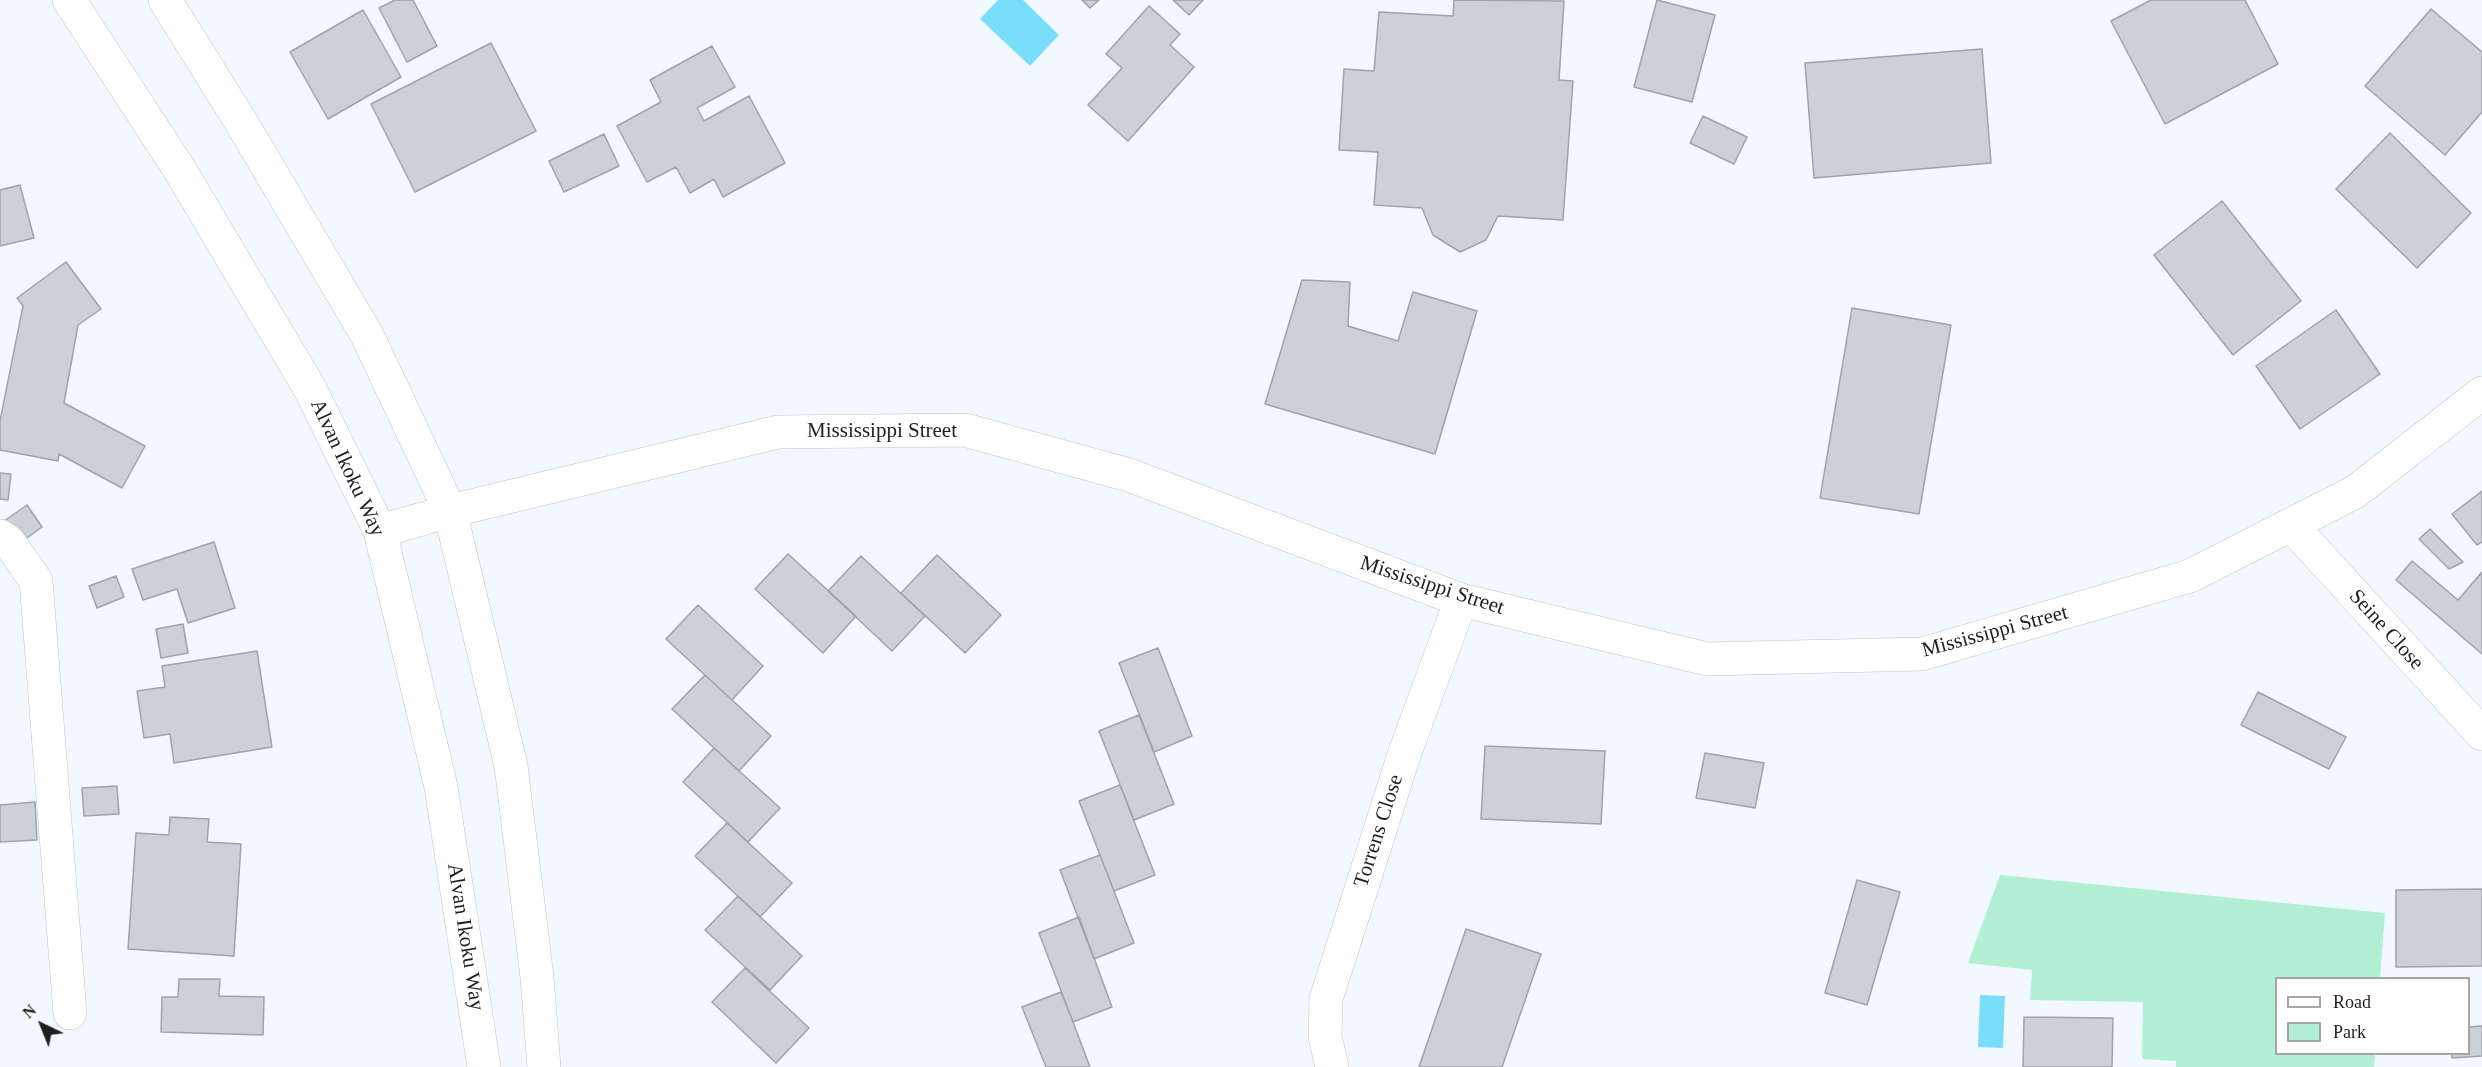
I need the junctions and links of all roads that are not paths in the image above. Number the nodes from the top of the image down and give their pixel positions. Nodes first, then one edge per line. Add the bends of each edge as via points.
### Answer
1 (69, 0) edge
2 (165, 0) edge
3 (2478, 404) edge
4 (450, 511) junction
5 (2291, 525) junction
6 (380, 531) junction
7 (0, 536) edge
8 (1461, 600) junction
9 (2482, 734) edge
10 (70, 1013) dead end
11 (484, 1067) edge
12 (544, 1067) edge
13 (1332, 1067) edge

1 - 6 street, Alvan Ikoku Way via 178,167 309,387
2 - 4 street via 367,335
3 - 5 street, Mississippi Street via 2355,492
4 - 6 street, Mississippi Street
4 - 8 street, Mississippi Street via 778,432 965,430 1129,475
4 - 12 street via 512,766
5 - 8 street, Mississippi Street via 2190,576 1922,654 1707,659
5 - 9 street, Seine Close
6 - 11 street, Alvan Ikoku Way via 441,787
7 - 10 street via 9,542 36,580
8 - 13 street, Torrens Close via 1404,755 1326,999 1325,1036

